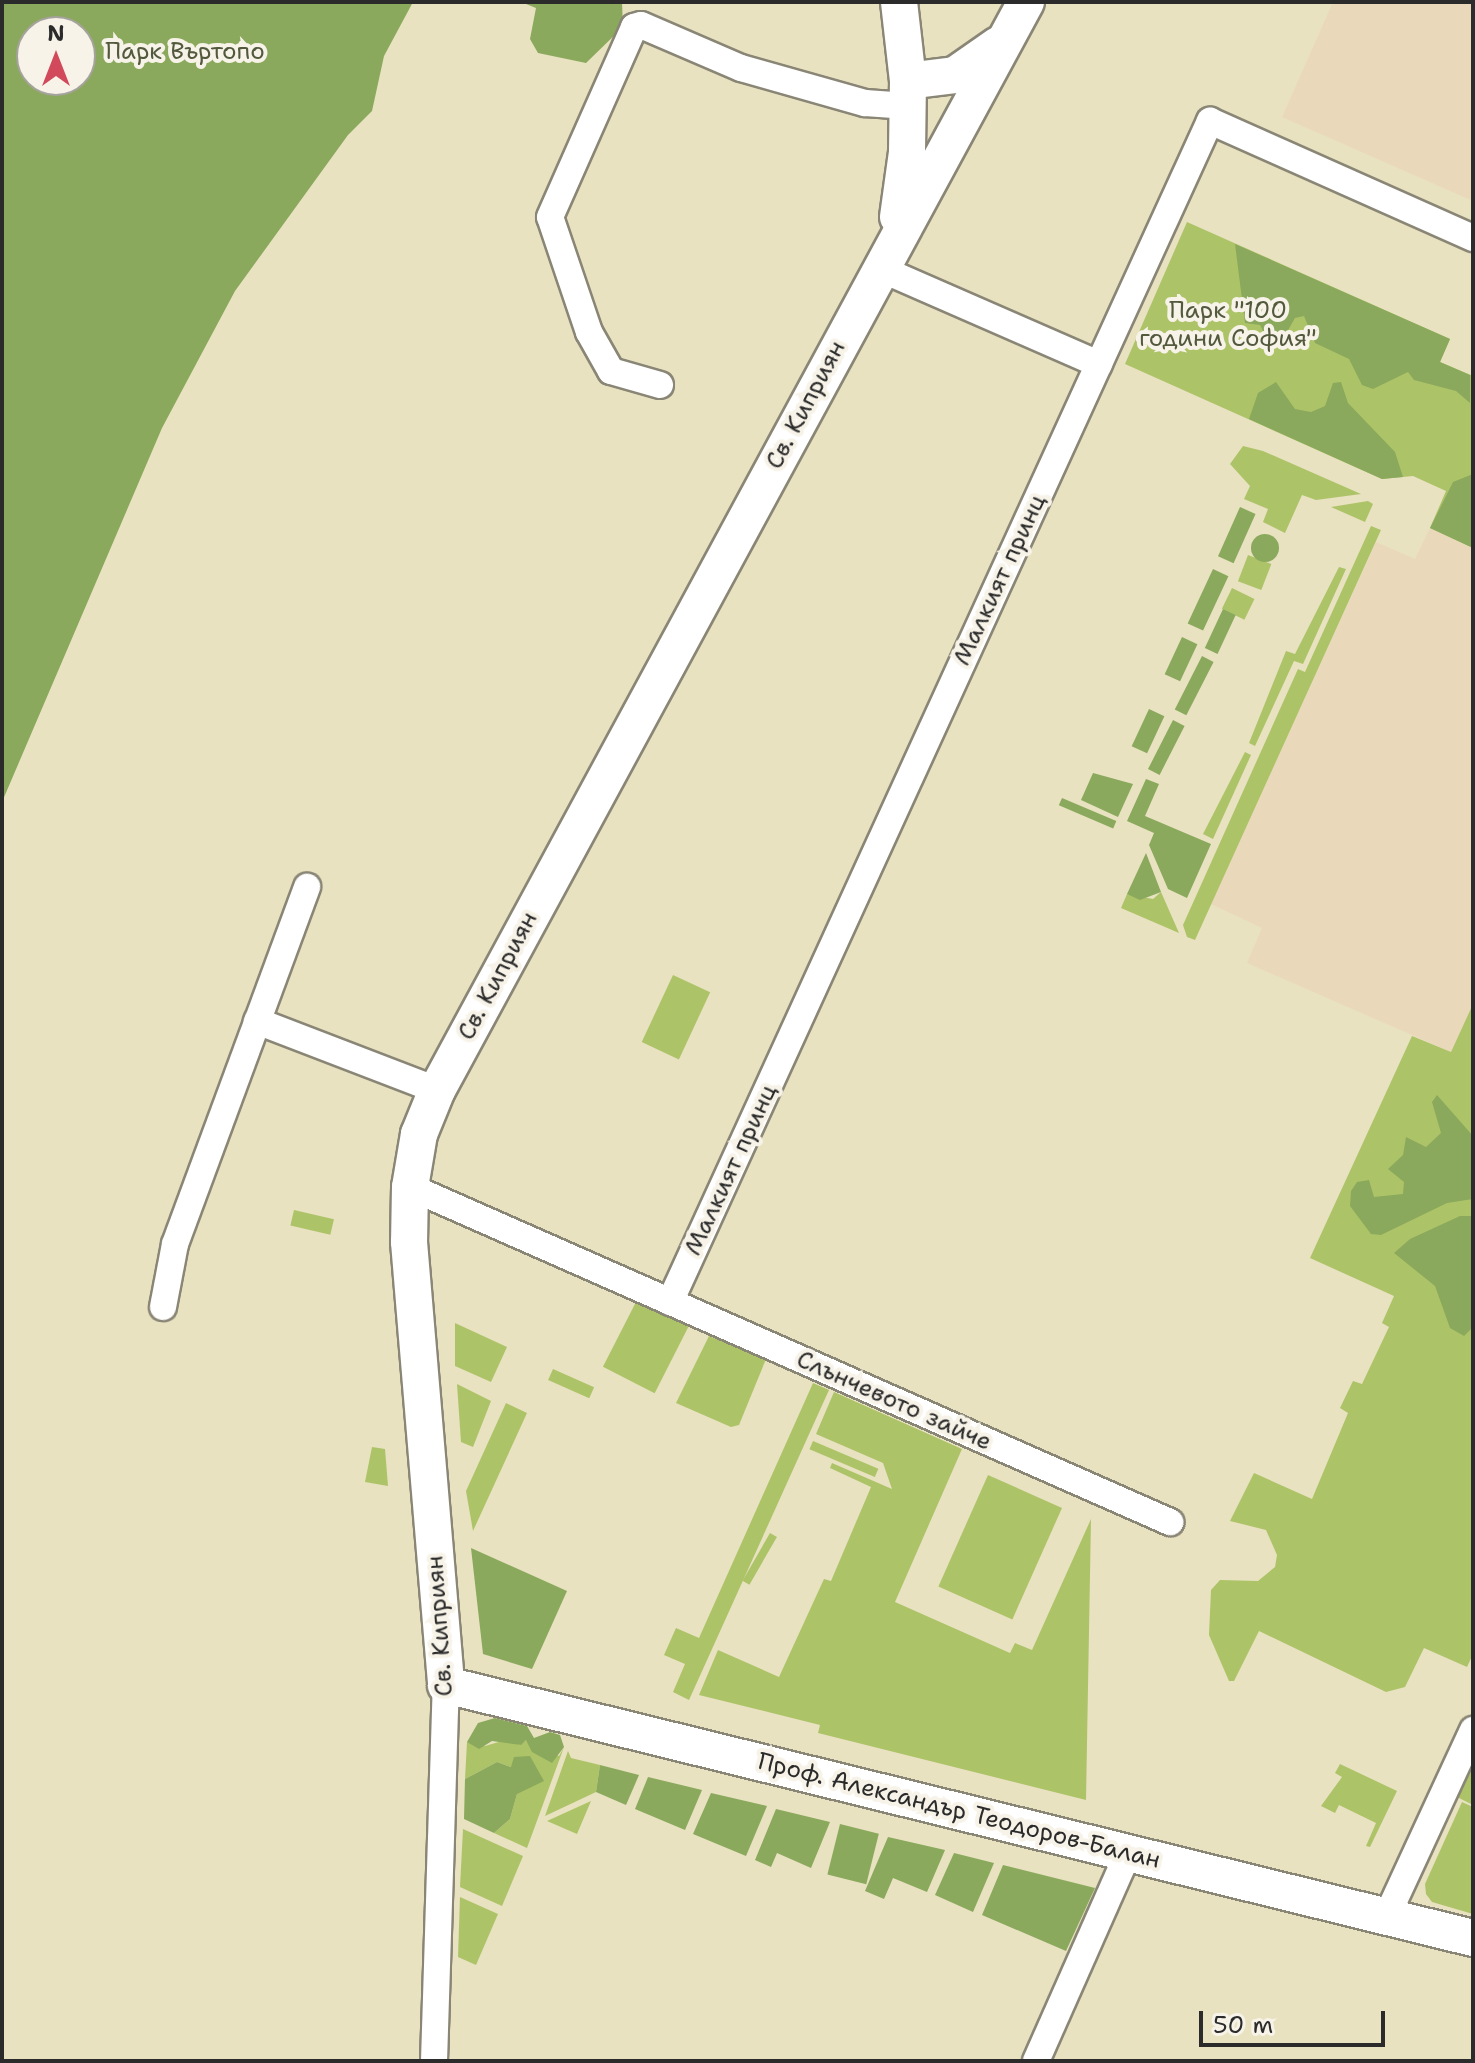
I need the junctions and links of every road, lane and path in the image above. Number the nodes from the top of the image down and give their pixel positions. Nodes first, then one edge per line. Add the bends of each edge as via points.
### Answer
1 (899, 2) edge
2 (1018, 17) edge
3 (985, 78) junction
4 (908, 93) junction
5 (1473, 238) edge
6 (886, 255) junction
7 (1099, 364) junction
8 (660, 385) dead end
9 (307, 887) dead end
10 (257, 1021) junction
11 (437, 1090) junction
12 (410, 1187) junction
13 (670, 1302) junction
14 (163, 1307) dead end
15 (1170, 1522) dead end
16 (446, 1685) junction
17 (1473, 1730) edge
18 (1128, 1853) junction
19 (1387, 1916) junction
20 (1473, 1938) edge
21 (434, 2061) edge
22 (1036, 2061) edge

1 - 4 street
2 - 3 street, Св. Киприян
2 - 4 street via 973,67
3 - 4 street via 964,96
3 - 6 street, Св. Киприян
4 - 6 street via 903,191
4 - 8 street via 865,103 741,68 641,25 634,27 550,217 589,332 611,371
5 - 7 street, Малкият принц via 1210,121
6 - 7 street
6 - 11 street, Св. Киприян
7 - 13 street, Малкият принц
9 - 10 street
10 - 11 street
10 - 14 street via 175,1244
11 - 12 street, Св. Киприян via 419,1134
12 - 13 street, Слънчевото зайче
12 - 16 street, Св. Киприян via 413,1306
13 - 15 street, Слънчевото зайче
16 - 18 street, Проф. Александър Теодоров-Балан
16 - 21 street, Св. Киприян
17 - 19 street
18 - 19 street, Проф. Александър Теодоров-Балан
18 - 22 street
19 - 20 street, Проф. Александър Теодоров-Балан

